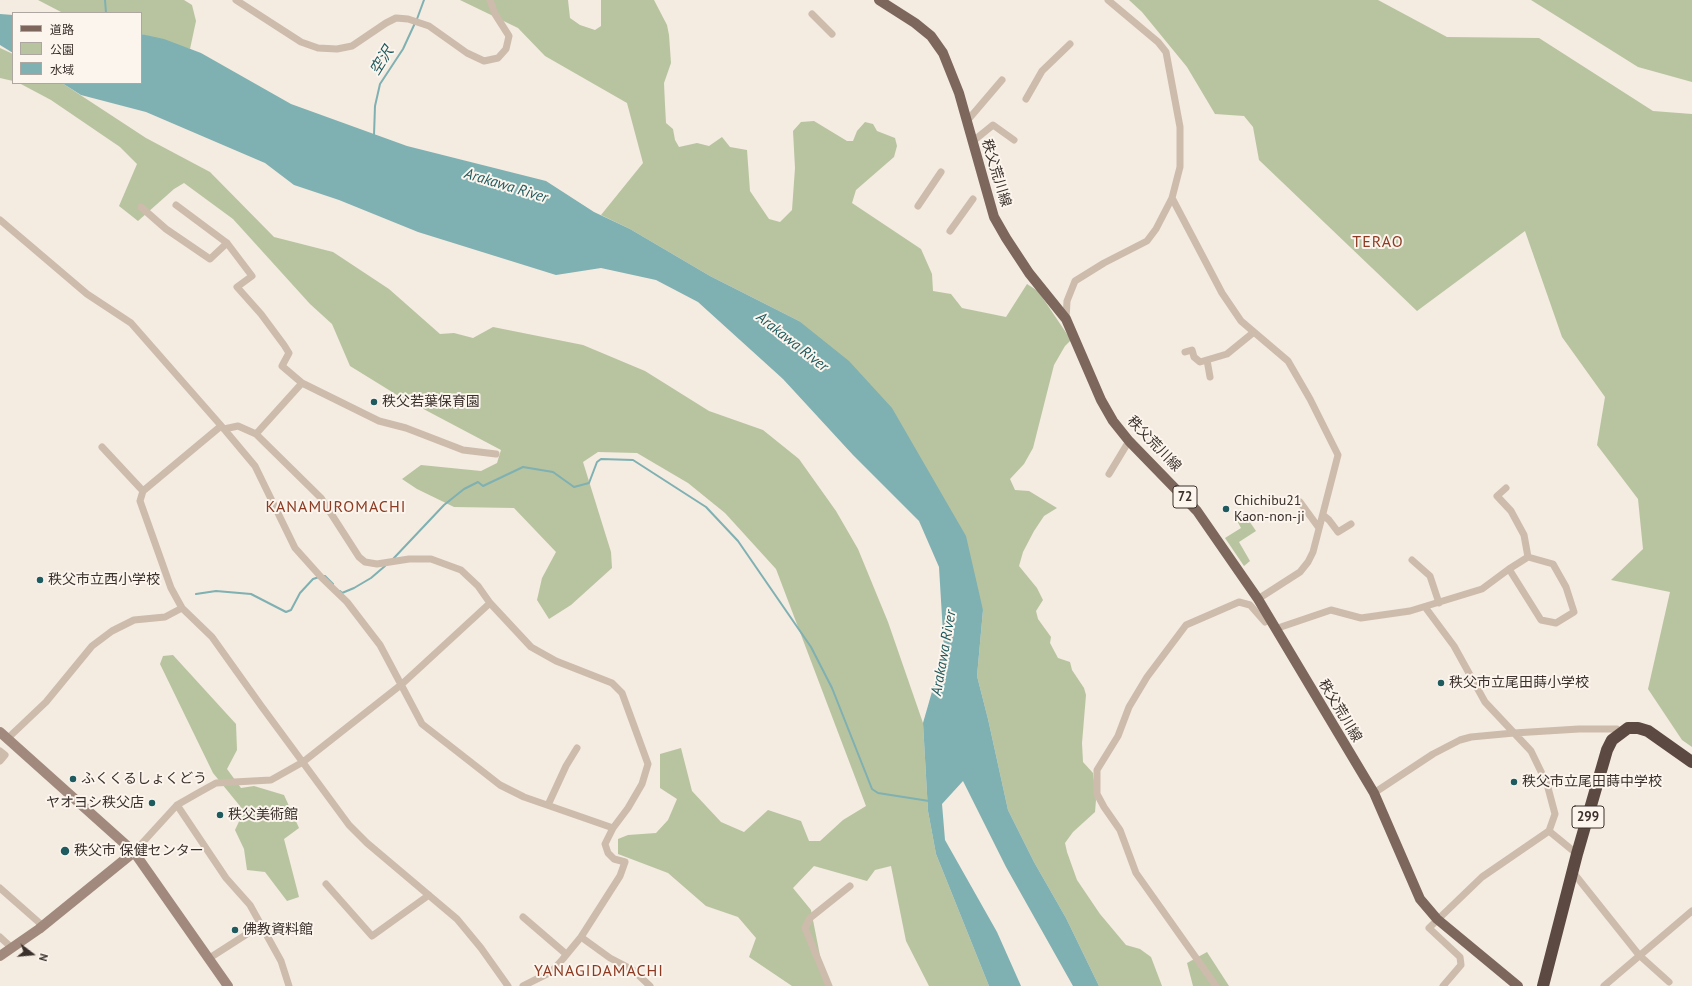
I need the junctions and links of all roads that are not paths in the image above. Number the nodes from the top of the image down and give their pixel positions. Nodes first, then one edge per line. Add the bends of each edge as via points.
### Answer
1 (236, 0) edge
2 (490, 0) edge
3 (879, 0) edge
4 (1108, 0) edge
5 (812, 14) dead end
6 (832, 34) dead end
7 (1070, 44) dead end
8 (1002, 80) dead end
9 (1026, 99) dead end
10 (967, 121) junction
11 (1014, 140) dead end
12 (972, 142) junction
13 (941, 172) dead end
14 (1172, 198) junction
15 (973, 199) dead end
16 (176, 205) dead end
17 (141, 206) dead end
18 (918, 206) dead end
19 (0, 220) edge
20 (950, 231) dead end
21 (227, 243) junction
22 (1066, 319) junction
23 (1254, 332) junction
24 (1185, 352) dead end
25 (1208, 360) junction
26 (1210, 376) dead end
27 (302, 382) junction
28 (222, 427) junction
29 (256, 434) junction
30 (1129, 441) junction
31 (102, 447) dead end
32 (496, 454) dead end
33 (1109, 474) dead end
34 (1506, 488) dead end
35 (143, 491) junction
36 (1300, 502) dead end
37 (1322, 515) junction
38 (1351, 524) dead end
39 (1319, 528) junction
40 (1528, 557) junction
41 (1412, 560) dead end
42 (1509, 568) junction
43 (1258, 599) junction
44 (490, 603) junction
45 (1439, 603) junction
46 (1425, 606) junction
47 (182, 608) junction
48 (1269, 620) junction
49 (1275, 629) junction
50 (402, 684) junction
51 (1514, 733) junction
52 (1620, 733) junction
53 (2, 735) edge
54 (577, 748) dead end
55 (0, 751) edge
56 (0, 761) edge
57 (303, 762) junction
58 (1692, 762) edge
59 (1374, 793) junction
60 (177, 805) junction
61 (548, 805) junction
62 (613, 828) junction
63 (1550, 831) junction
64 (134, 852) junction
65 (1577, 854) junction
66 (1572, 871) junction
67 (326, 884) dead end
68 (850, 886) dead end
69 (0, 888) edge
70 (429, 895) junction
71 (1692, 911) edge
72 (523, 917) dead end
73 (1437, 919) junction
74 (43, 926) junction
75 (261, 926) junction
76 (581, 936) junction
77 (0, 937) edge
78 (12, 948) junction
79 (566, 954) junction
80 (1640, 955) junction
81 (0, 956) edge
82 (208, 959) junction
83 (1669, 982) dead end
84 (506, 985) edge
85 (228, 986) edge
86 (289, 986) edge
87 (523, 986) edge
88 (650, 986) edge
89 (829, 986) edge
90 (1216, 986) edge
91 (1443, 986) edge
92 (1518, 986) edge
93 (1543, 986) edge
94 (1604, 986) edge

1 - 2 street via 301,42 318,48 337,49 352,46 396,18 429,26 467,54 484,61 498,58 506,49 509,36 495,14
3 - 10 main road, 秩父荒川線 / 72 via 931,36 943,53
4 - 14 street via 1158,42 1166,52 1180,127 1180,166
5 - 6 street
7 - 9 street via 1042,71
8 - 10 street
10 - 12 main road, 秩父荒川線 / 72
11 - 12 street via 993,125
12 - 22 main road, 秩父荒川線 / 72 via 994,217 1029,273
13 - 18 street
14 - 22 street via 1147,241 1075,281 1067,301
14 - 23 street via 1222,294 1241,321
15 - 20 street
16 - 21 street
17 - 21 street via 166,229 210,259
19 - 28 street via 87,294 131,323
21 - 27 street via 252,276 237,287 262,314 289,353 282,366
22 - 30 main road, 秩父荒川線 / 72 via 1101,400
23 - 25 street via 1227,354
23 - 37 street via 1288,361 1336,449 1338,462
24 - 25 street via 1192,350 1194,357 1200,362
25 - 26 street
27 - 29 street
27 - 32 street via 379,421 406,428 463,450
28 - 29 street via 238,426
28 - 35 street
28 - 50 street via 255,466 295,548 350,606 380,645
29 - 44 street via 321,498 359,557 365,562 377,564 409,559 431,559 446,563 461,570 478,586
30 - 33 street
30 - 43 main road, 秩父荒川線 / 72 via 1197,511
31 - 35 street
34 - 40 street via 1497,496 1511,510 1524,535
35 - 47 street via 140,501 171,588
36 - 39 street
37 - 38 street via 1338,532
37 - 39 street
39 - 43 street via 1313,552 1300,572
40 - 42 street
40 - 42 street via 1553,564 1566,587 1574,612 1556,623 1541,620
41 - 45 street via 1430,576
42 - 45 street via 1482,588
43 - 48 main road, 秩父荒川線 / 72
44 - 50 street
44 - 62 street via 532,647 556,661 612,683 622,693 648,764 642,784
45 - 46 street
46 - 49 street via 1410,611 1361,618 1331,610
46 - 51 street via 1454,646 1485,702
47 - 53 street via 165,617 134,620 112,631 92,646 46,702
47 - 57 street via 212,637
48 - 49 main road, 秩父荒川線 / 72
48 - 90 street via 1265,622 1250,605 1239,602 1186,625 1147,677 1129,708 1118,736 1097,770 1097,794 1120,830 1136,873
49 - 59 main road, 秩父荒川線 / 72
50 - 57 street
50 - 61 street via 422,724 500,785
51 - 52 street via 1594,729 1617,730
51 - 59 street via 1460,740 1433,754
51 - 63 street via 1531,751 1547,784 1555,814
52 - 58 highway via 1628,728 1648,731
52 - 65 highway, 299 via 1612,740 1607,750
53 - 64 street
54 - 61 street
55 - 56 street via 4,755
57 - 60 street via 271,780 216,783
57 - 70 street via 349,825 366,843
59 - 73 main road, 秩父荒川線 / 72 via 1420,899
60 - 64 street
60 - 75 street via 226,878 250,905
61 - 62 street
62 - 76 street via 606,849 614,859 625,862 612,892
63 - 65 street
63 - 73 street via 1482,877
64 - 74 street
64 - 82 street
65 - 66 highway, 299
66 - 80 street
66 - 93 highway, 299
67 - 70 street via 372,936
68 - 89 street via 810,918 805,928
69 - 74 street
70 - 84 street via 457,919
71 - 80 street
72 - 79 street
73 - 91 street via 1429,928 1460,957 1461,965
73 - 92 main road, 秩父荒川線 / 72
74 - 78 street
75 - 82 street
75 - 86 street via 281,961
76 - 79 street
76 - 88 street via 610,958 633,970
77 - 78 street
78 - 81 street
79 - 87 street via 550,972
80 - 83 street
80 - 94 street
82 - 85 street

